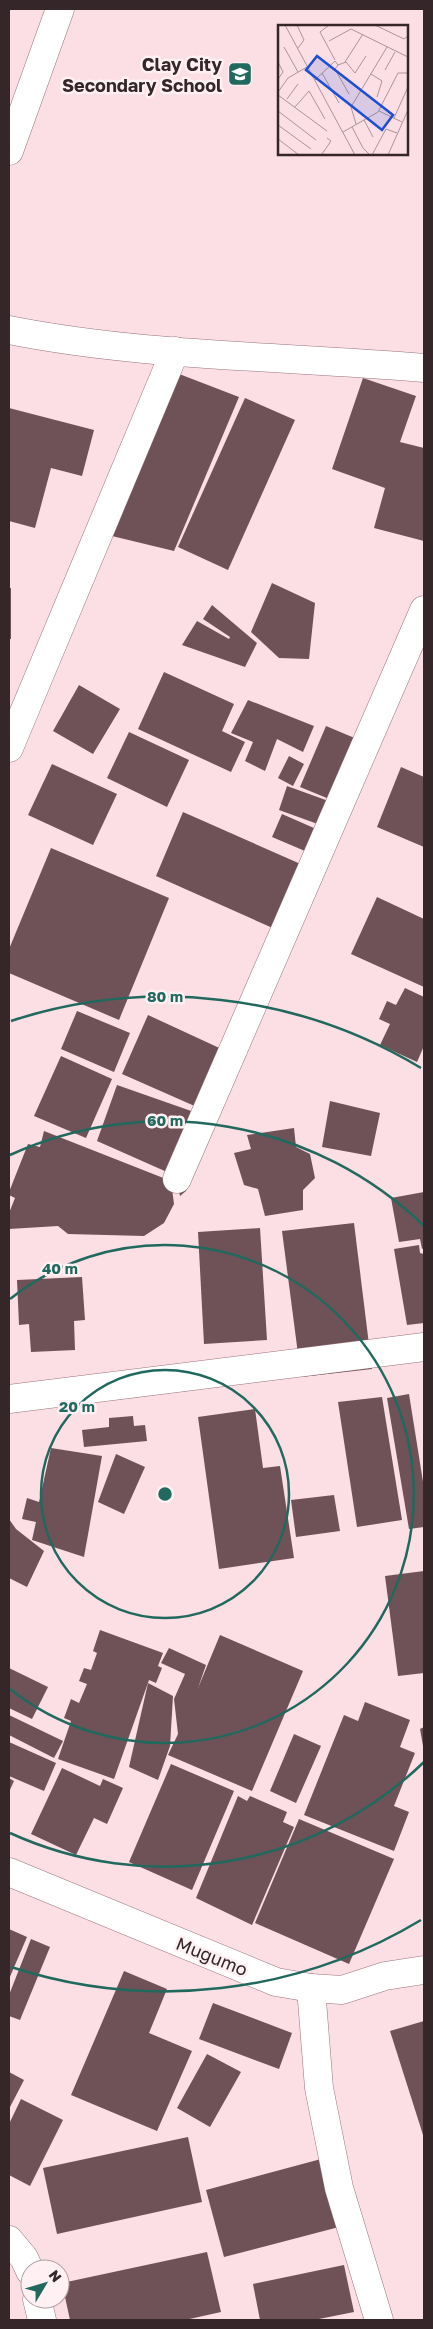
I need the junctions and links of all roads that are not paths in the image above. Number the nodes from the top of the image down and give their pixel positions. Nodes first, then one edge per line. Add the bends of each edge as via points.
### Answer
1 (60, 9) edge
2 (9, 151) edge
3 (9, 330) edge
4 (175, 352) junction
5 (424, 368) edge
6 (424, 610) edge
7 (9, 748) edge
8 (177, 1180) dead end
9 (424, 1347) edge
10 (9, 1399) edge
11 (9, 1872) edge
12 (424, 1970) edge
13 (311, 1988) junction
14 (9, 2240) edge
15 (24, 2259) edge
16 (380, 2320) edge

1 - 2 street
3 - 4 street
4 - 5 street
4 - 7 street
6 - 8 street
9 - 10 street
11 - 13 street, Mugumo via 276,1982
12 - 13 street, Mugumo via 385,1976 342,1990
13 - 16 street via 319,2088 339,2188
14 - 15 street

